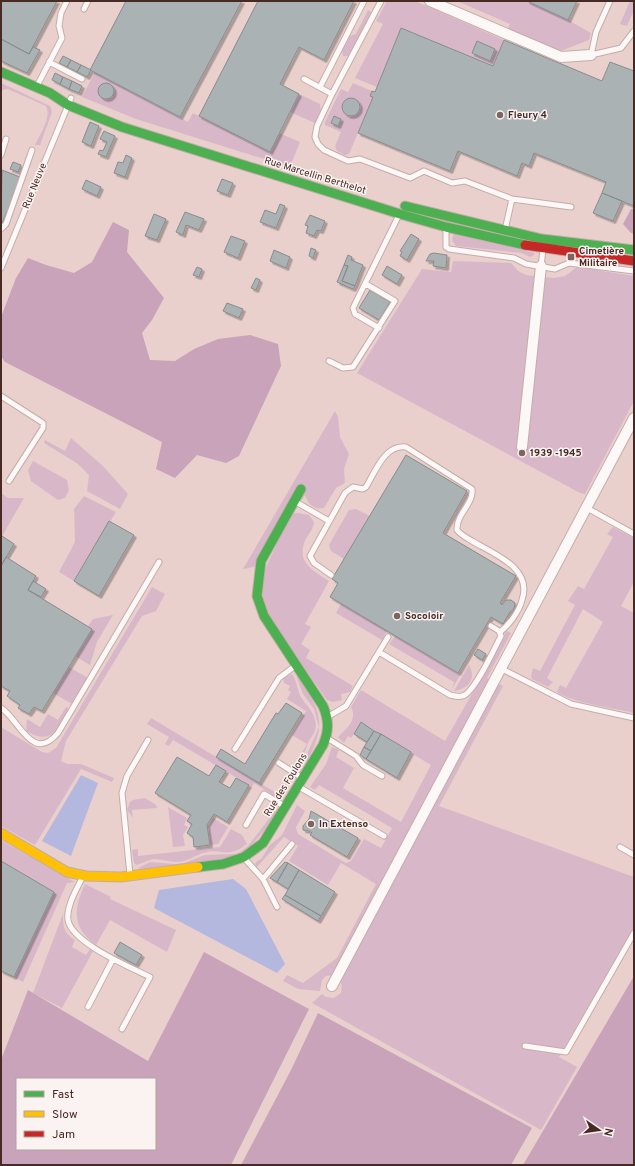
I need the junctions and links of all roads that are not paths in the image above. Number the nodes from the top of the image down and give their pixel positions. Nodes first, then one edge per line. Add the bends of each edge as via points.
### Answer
1 (67, 1) edge
2 (88, 1) edge
3 (364, 1) edge
4 (381, 1) edge
5 (430, 1) edge
6 (610, 1) edge
7 (84, 8) dead end
8 (634, 31) edge
9 (591, 55) junction
10 (49, 62) junction
11 (1, 67) edge
12 (1, 72) edge
13 (1, 77) edge
14 (82, 79) dead end
15 (304, 79) dead end
16 (38, 84) junction
17 (320, 87) junction
18 (332, 94) junction
19 (70, 101) junction
20 (60, 124) junction
21 (6, 139) dead end
22 (32, 150) dead end
23 (1, 156) edge
24 (512, 200) junction
25 (571, 206) dead end
26 (400, 214) junction
27 (417, 219) junction
28 (446, 227) junction
29 (1, 229) edge
30 (505, 230) junction
31 (543, 249) junction
32 (634, 250) edge
33 (4, 255) edge
34 (634, 261) edge
35 (541, 266) junction
36 (1, 268) edge
37 (634, 272) edge
38 (366, 284) junction
39 (379, 328) junction
40 (329, 361) dead end
41 (1, 396) edge
42 (634, 418) edge
43 (522, 447) dead end
44 (9, 481) dead end
45 (301, 489) dead end
46 (295, 501) junction
47 (587, 508) junction
48 (328, 521) junction
49 (634, 534) edge
50 (159, 562) dead end
51 (330, 575) dead end
52 (491, 626) dead end
53 (500, 632) junction
54 (388, 637) dead end
55 (379, 652) junction
56 (296, 666) junction
57 (502, 669) junction
58 (1, 708) edge
59 (328, 716) junction
60 (634, 718) edge
61 (327, 737) junction
62 (148, 740) dead end
63 (235, 749) dead end
64 (279, 762) dead end
65 (382, 776) dead end
66 (301, 782) junction
67 (285, 807) junction
68 (246, 825) dead end
69 (1, 833) edge
70 (384, 836) dead end
71 (292, 844) dead end
72 (620, 847) dead end
73 (634, 855) edge
74 (244, 857) junction
75 (83, 876) junction
76 (130, 876) junction
77 (263, 879) junction
78 (277, 906) dead end
79 (634, 933) edge
80 (113, 958) junction
81 (332, 986) dead end
82 (88, 1006) dead end
83 (122, 1029) dead end
84 (525, 1046) dead end

1 - 10 lane via 61,13 59,26 62,38
2 - 7 lane
3 - 17 lane
4 - 18 lane
5 - 9 street via 561,57
6 - 9 lane via 596,32
8 - 9 lane via 620,48
10 - 14 lane
10 - 16 lane
11 - 16 main road, Rue Marcellin Berthelot
12 - 19 main road, Rue Marcellin Berthelot
13 - 20 lane via 57,101 61,107
15 - 17 lane
16 - 19 main road, Rue Marcellin Berthelot
17 - 18 lane
18 - 24 lane via 317,126 315,137 324,150 348,160 360,159 410,178 424,171 452,183 465,181
19 - 20 lane, Rue Neuve
19 - 26 main road, Rue Marcellin Berthelot via 122,127
19 - 30 main road, Rue Marcellin Berthelot via 138,127 341,191
20 - 33 lane, Rue Neuve
21 - 23 lane
22 - 29 lane via 6,224
24 - 25 lane
24 - 30 lane
26 - 27 main road, Rue Marcellin Berthelot
26 - 38 lane
27 - 28 main road, Rue Marcellin Berthelot
27 - 30 lane via 434,220 495,234 501,234
28 - 31 main road, Rue Marcellin Berthelot
28 - 35 lane via 446,247 449,249 514,258 526,264
30 - 32 main road, Rue Marcellin Berthelot via 549,240
31 - 34 main road, Rue Marcellin Berthelot
31 - 35 lane
33 - 36 lane, Rue Neuve
35 - 37 lane via 555,269 569,263
35 - 43 street
38 - 39 lane via 353,308 355,314
38 - 39 lane via 395,301
39 - 40 lane via 353,367 343,368
41 - 44 lane via 44,423
42 - 47 street
45 - 46 main road
46 - 48 lane
46 - 56 main road via 262,561 257,586 258,601 264,616
47 - 49 lane
47 - 57 street
48 - 51 lane via 310,556 314,563
48 - 53 lane via 348,489 366,487 387,454 398,447 409,449 469,486 472,488 472,496 460,516 457,530 515,568 525,586 519,609
50 - 58 lane via 52,741 38,744 19,730 8,712
52 - 53 lane
53 - 55 lane via 488,662 470,690 460,697 450,694
54 - 55 lane
55 - 59 lane via 346,706
56 - 59 main road
56 - 63 lane via 279,678
57 - 60 lane via 570,704
57 - 81 street
59 - 61 main road, Rue des Foulons
61 - 65 lane via 356,756 363,765
61 - 66 main road, Rue des Foulons
62 - 76 lane via 127,776 122,793
64 - 66 lane
66 - 67 main road, Rue des Foulons
66 - 70 lane
67 - 68 lane via 264,794
67 - 74 main road, Rue des Foulons via 263,843
69 - 75 main road, Rue des Foulons via 67,872
71 - 77 lane
72 - 73 lane
74 - 76 main road, Rue des Foulons via 223,864
74 - 77 lane
75 - 76 main road, Rue des Foulons
75 - 80 lane via 70,908 70,926 77,935
77 - 78 lane
79 - 84 lane via 566,1052
80 - 82 lane
80 - 83 lane via 150,978

